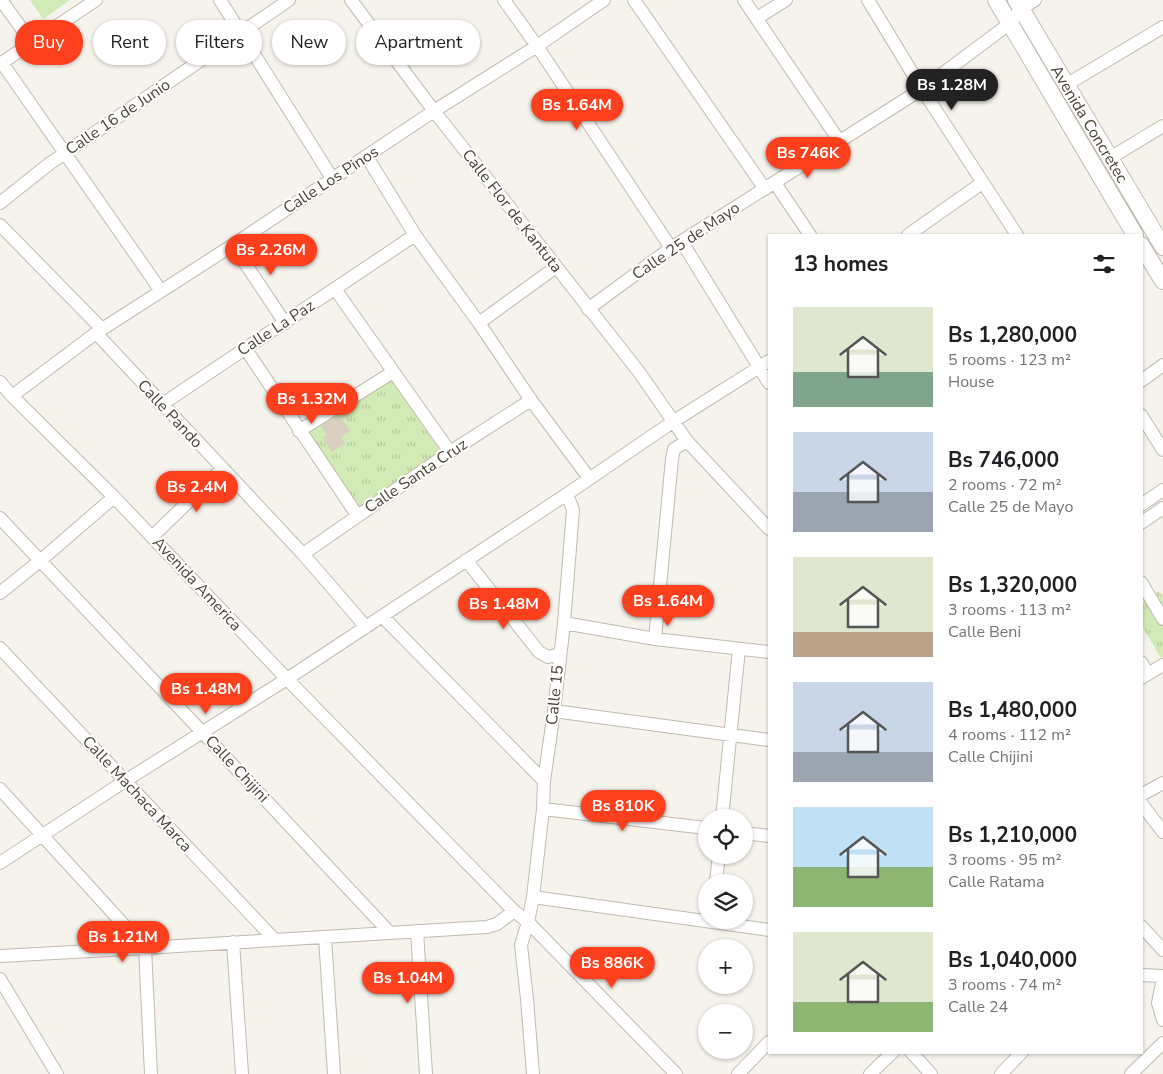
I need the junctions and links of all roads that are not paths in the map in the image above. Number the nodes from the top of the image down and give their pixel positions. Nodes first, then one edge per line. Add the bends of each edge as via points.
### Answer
1 (1, 0) edge
2 (96, 0) edge
3 (220, 0) edge
4 (289, 0) edge
5 (351, 0) edge
6 (504, 0) edge
7 (604, 0) edge
8 (634, 0) edge
9 (744, 0) edge
10 (786, 0) edge
11 (868, 0) edge
12 (996, 0) edge
13 (1024, 3) edge
14 (757, 18) junction
15 (15, 20) edge
16 (66, 20) edge
17 (232, 20) edge
18 (259, 20) edge
19 (1009, 24) junction
20 (1163, 27) edge
21 (537, 46) junction
22 (15, 55) edge
23 (1, 64) edge
24 (193, 65) edge
25 (260, 65) edge
26 (1066, 85) junction
27 (922, 89) junction
28 (434, 111) junction
29 (1163, 126) edge
30 (840, 142) junction
31 (65, 153) junction
32 (367, 157) junction
33 (1110, 158) junction
34 (332, 178) junction
35 (982, 183) junction
36 (770, 186) junction
37 (0, 203) edge
38 (0, 225) edge
39 (809, 234) edge
40 (909, 234) edge
41 (1016, 234) edge
42 (1135, 234) edge
43 (415, 235) junction
44 (1161, 239) edge
45 (233, 245) junction
46 (676, 245) junction
47 (1143, 248) edge
48 (556, 267) junction
49 (1163, 281) edge
50 (335, 289) junction
51 (161, 291) junction
52 (588, 308) junction
53 (285, 323) junction
54 (479, 323) junction
55 (99, 331) junction
56 (245, 348) junction
57 (764, 364) edge
58 (1163, 366) edge
59 (393, 372) junction
60 (768, 379) edge
61 (1143, 380) edge
62 (0, 382) edge
63 (12, 396) junction
64 (531, 400) junction
65 (161, 405) junction
66 (1143, 418) edge
67 (674, 421) junction
68 (299, 431) junction
69 (687, 441) junction
70 (1163, 450) edge
71 (450, 452) junction
72 (222, 469) junction
73 (589, 478) junction
74 (1163, 490) edge
75 (567, 494) junction
76 (114, 497) junction
77 (1143, 504) edge
78 (1163, 508) edge
79 (358, 515) junction
80 (0, 518) edge
81 (1143, 522) edge
82 (768, 528) edge
83 (152, 537) junction
84 (303, 554) junction
85 (41, 560) junction
86 (466, 560) junction
87 (1144, 590) edge
88 (0, 593) edge
89 (382, 616) junction
90 (1163, 619) edge
91 (564, 623) junction
92 (366, 627) junction
93 (656, 639) junction
94 (0, 648) edge
95 (739, 649) junction
96 (768, 652) edge
97 (560, 654) junction
98 (1163, 665) edge
99 (1145, 676) edge
100 (287, 680) junction
101 (554, 711) junction
102 (203, 733) junction
103 (731, 736) junction
104 (768, 740) edge
105 (126, 781) junction
106 (544, 781) junction
107 (1163, 783) edge
108 (0, 789) edge
109 (1143, 794) edge
110 (1143, 806) edge
111 (543, 808) junction
112 (723, 809) edge
113 (698, 827) edge
114 (1163, 832) edge
115 (753, 834) edge
116 (42, 836) junction
117 (768, 836) edge
118 (0, 863) edge
119 (533, 897) junction
120 (514, 912) junction
121 (698, 919) edge
122 (528, 922) junction
123 (753, 927) edge
124 (1143, 928) edge
125 (768, 930) edge
126 (418, 932) junction
127 (390, 933) junction
128 (325, 937) junction
129 (274, 940) junction
130 (233, 942) junction
131 (145, 948) junction
132 (1163, 950) edge
133 (0, 956) edge
134 (1143, 976) edge
135 (1163, 977) edge
136 (1, 983) edge
137 (1163, 1020) edge
138 (768, 1043) edge
139 (1163, 1043) edge
140 (891, 1054) edge
141 (913, 1054) edge
142 (1020, 1054) edge
143 (57, 1074) edge
144 (151, 1074) edge
145 (242, 1074) edge
146 (334, 1074) edge
147 (426, 1074) edge
148 (533, 1074) edge
149 (676, 1074) edge
150 (738, 1074) edge
151 (870, 1074) edge
152 (931, 1074) edge
153 (1001, 1074) edge
154 (1131, 1074) edge

1 - 15 street
2 - 16 street
3 - 17 street
4 - 18 street, Calle 16 de Junio
5 - 28 street, Calle Flor de Kantuta
6 - 21 street
7 - 21 street, Calle Los Pinos
8 - 36 street
9 - 14 street
10 - 14 street
11 - 27 street
12 - 19 street, Avenida Concretec
13 - 19 street, Calle 25 de Mayo
13 - 26 street, Avenida Concretec
14 - 30 street
19 - 27 street, Calle 25 de Mayo
19 - 42 street, Avenida Concretec
20 - 26 street
21 - 28 street, Calle Los Pinos
21 - 46 street
22 - 23 street
23 - 31 street
24 - 31 street, Calle 16 de Junio
25 - 34 street
26 - 33 street, Avenida Concretec
27 - 30 street, Calle 25 de Mayo
27 - 35 street
28 - 32 street, Calle Los Pinos
28 - 48 street, Calle Flor de Kantuta
29 - 33 street
30 - 36 street, Calle 25 de Mayo
31 - 37 street, Calle 16 de Junio
31 - 51 street
32 - 34 street, Calle Los Pinos
32 - 43 street
33 - 44 street, Avenida Concretec
34 - 45 street, Calle Los Pinos
35 - 40 street
35 - 41 street
36 - 39 street
36 - 46 street, Calle 25 de Mayo
38 - 55 street, Calle Pando
43 - 50 street, Calle La Paz
43 - 54 street
45 - 51 street, Calle Los Pinos
45 - 53 street
46 - 52 street, Calle 25 de Mayo
46 - 57 street
47 - 49 street
48 - 52 street, Calle Flor de Kantuta
48 - 54 street
50 - 53 street, Calle La Paz
50 - 59 street
51 - 55 street, Calle Los Pinos
52 - 67 street, Calle Flor de Kantuta via 640,372
53 - 56 street, Calle La Paz
54 - 64 street
55 - 63 street, Calle Los Pinos
55 - 65 street, Calle Pando
56 - 65 street, Calle La Paz
56 - 68 street
57 - 60 street
57 - 67 street
58 - 61 street
59 - 68 street
59 - 71 street
62 - 63 street, Avenida America
63 - 76 street, Avenida America
64 - 71 street, Calle Santa Cruz
64 - 73 street
65 - 72 street, Calle Pando
66 - 70 street
67 - 69 street, Calle Flor de Kantuta
67 - 73 street
68 - 79 street
69 - 82 street, Calle Flor de Kantuta
69 - 93 street via 674,449 672,459
71 - 79 street, Calle Santa Cruz
72 - 83 street
72 - 84 street, Calle Pando
73 - 75 street
74 - 77 street
75 - 86 street
75 - 91 street, Calle 15 via 573,510
76 - 83 street, Avenida America
76 - 85 street
78 - 81 street
79 - 84 street, Calle Santa Cruz
80 - 85 street, Calle Chijini
83 - 100 street, Avenida America
84 - 92 street, Calle Pando
85 - 88 street
85 - 102 street, Calle Chijini
86 - 89 street
86 - 97 street via 539,652 548,657
87 - 90 street
89 - 92 street
89 - 106 street
91 - 93 street
91 - 97 street, Calle 15
92 - 100 street
93 - 95 street
94 - 105 street, Calle Machaca Marca
95 - 96 street
95 - 103 street
97 - 101 street, Calle 15
98 - 99 street
100 - 102 street
100 - 120 street, Avenida America
101 - 103 street
101 - 106 street, Calle 15
102 - 105 street
102 - 127 street, Calle Chijini
103 - 104 street
103 - 112 street
105 - 116 street
105 - 129 street, Calle Machaca Marca
106 - 111 street, Calle 15
107 - 109 street
108 - 116 street
110 - 114 street
111 - 113 street
111 - 119 street, Calle 15
115 - 117 street
116 - 118 street
116 - 131 street
119 - 121 street
119 - 122 street, Calle 15
120 - 122 street, Avenida America
120 - 126 street via 487,927
122 - 148 street, Calle 15 via 521,945
122 - 149 street, Avenida America
123 - 125 street
124 - 132 street
126 - 127 street
126 - 147 street
127 - 128 street
128 - 129 street
128 - 146 street
129 - 130 street
130 - 131 street
130 - 145 street
131 - 133 street
131 - 144 street
134 - 135 street
135 - 137 street via 1158,1003
136 - 143 street
138 - 150 street
139 - 154 street
140 - 151 street
141 - 152 street
142 - 153 street

